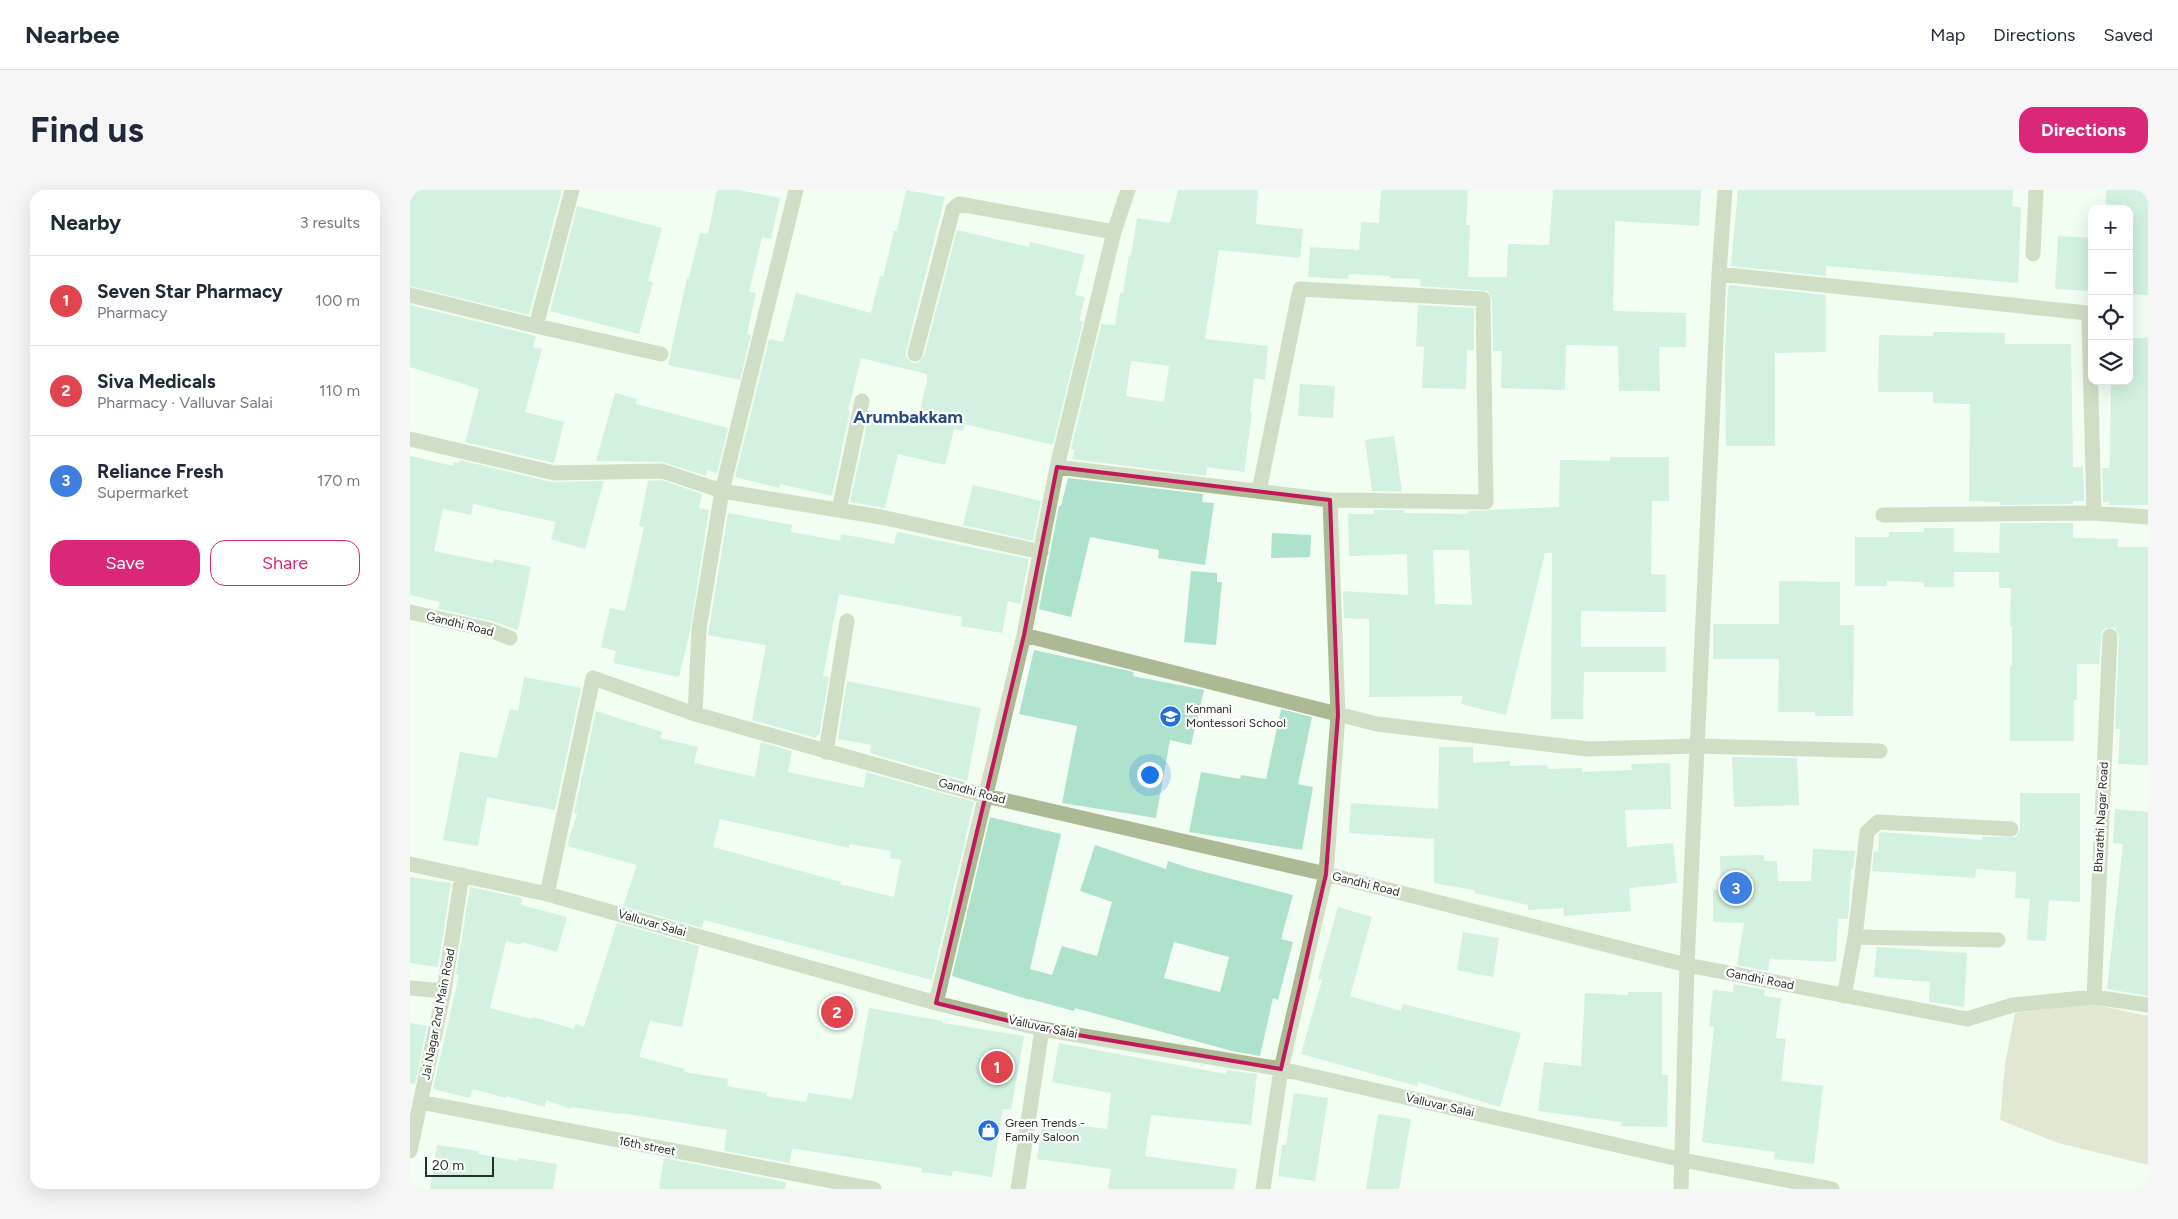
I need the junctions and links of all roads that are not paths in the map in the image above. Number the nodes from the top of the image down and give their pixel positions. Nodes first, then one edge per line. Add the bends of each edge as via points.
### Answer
1 (572, 190) edge
2 (796, 190) edge
3 (1128, 190) edge
4 (1725, 190) edge
5 (2036, 190) edge
6 (1114, 232) junction
7 (2033, 254) dead end
8 (1719, 274) junction
9 (410, 295) edge
10 (536, 326) junction
11 (661, 354) dead end
12 (915, 354) dead end
13 (862, 401) dead end
14 (410, 439) edge
15 (1057, 467) junction
16 (722, 491) junction
17 (1259, 491) junction
18 (1330, 500) junction
19 (839, 510) junction
20 (2094, 513) junction
21 (1883, 515) dead end
22 (2148, 517) edge
23 (1041, 552) junction
24 (410, 612) edge
25 (847, 621) dead end
26 (1024, 634) junction
27 (2110, 636) dead end
28 (510, 638) dead end
29 (695, 714) junction
30 (1338, 716) junction
31 (1698, 746) junction
32 (1880, 751) dead end
33 (826, 752) junction
34 (986, 796) junction
35 (2011, 829) dead end
36 (410, 864) edge
37 (1326, 874) junction
38 (462, 875) junction
39 (547, 894) junction
40 (1856, 936) junction
41 (1998, 940) dead end
42 (1687, 965) junction
43 (410, 988) edge
44 (444, 991) junction
45 (1844, 996) junction
46 (2094, 997) junction
47 (936, 1003) junction
48 (2148, 1006) edge
49 (1042, 1028) junction
50 (1281, 1069) junction
51 (420, 1102) junction
52 (410, 1151) edge
53 (1683, 1160) junction
54 (874, 1189) edge
55 (1018, 1189) edge
56 (1264, 1189) edge
57 (1681, 1189) edge
58 (1832, 1189) edge

1 - 10 street
2 - 16 street
3 - 6 street
4 - 8 street
5 - 7 street
6 - 12 street via 959,204 953,209
6 - 15 street
8 - 20 street via 2087,313
8 - 31 street
9 - 10 street
10 - 11 street
13 - 19 street
14 - 16 street via 554,473 662,471
15 - 17 street
15 - 23 street
16 - 19 street
16 - 29 street via 700,629
17 - 18 street
17 - 18 street via 1300,289 1484,299 1486,502
18 - 30 street
19 - 23 street
20 - 21 street
20 - 22 street
23 - 26 street
24 - 28 street, Gandhi Road via 490,630
25 - 33 street
26 - 30 street
26 - 34 street
27 - 46 street, Bharathi Nagar Road
29 - 33 street, Gandhi Road
29 - 39 street, Gandhi Road via 593,678
30 - 31 street via 1377,724 1588,749
30 - 37 street
31 - 32 street
31 - 42 street
33 - 34 street, Gandhi Road
34 - 37 street, Gandhi Road
34 - 47 street
35 - 40 street via 1878,822 1867,832
36 - 38 street, Valluvar Salai
37 - 42 street, Gandhi Road
37 - 50 street
38 - 39 street, Valluvar Salai
38 - 44 street, Jai Nagar 2nd Main Road
39 - 47 street, Valluvar Salai
40 - 41 street
40 - 45 street
42 - 45 street, Gandhi Road
42 - 53 street
43 - 44 street
44 - 51 street, Jai Nagar 2nd Main Road
45 - 46 street, Gandhi Road via 1967,1019 2013,1005
46 - 48 street, Gandhi Road
47 - 49 street, Valluvar Salai
49 - 50 street, Valluvar Salai
49 - 55 street
50 - 53 street, Valluvar Salai
50 - 56 street
51 - 52 street, Jai Nagar 2nd Main Road
51 - 54 street, 16th street
53 - 57 street
53 - 58 street, Valluvar Salai

